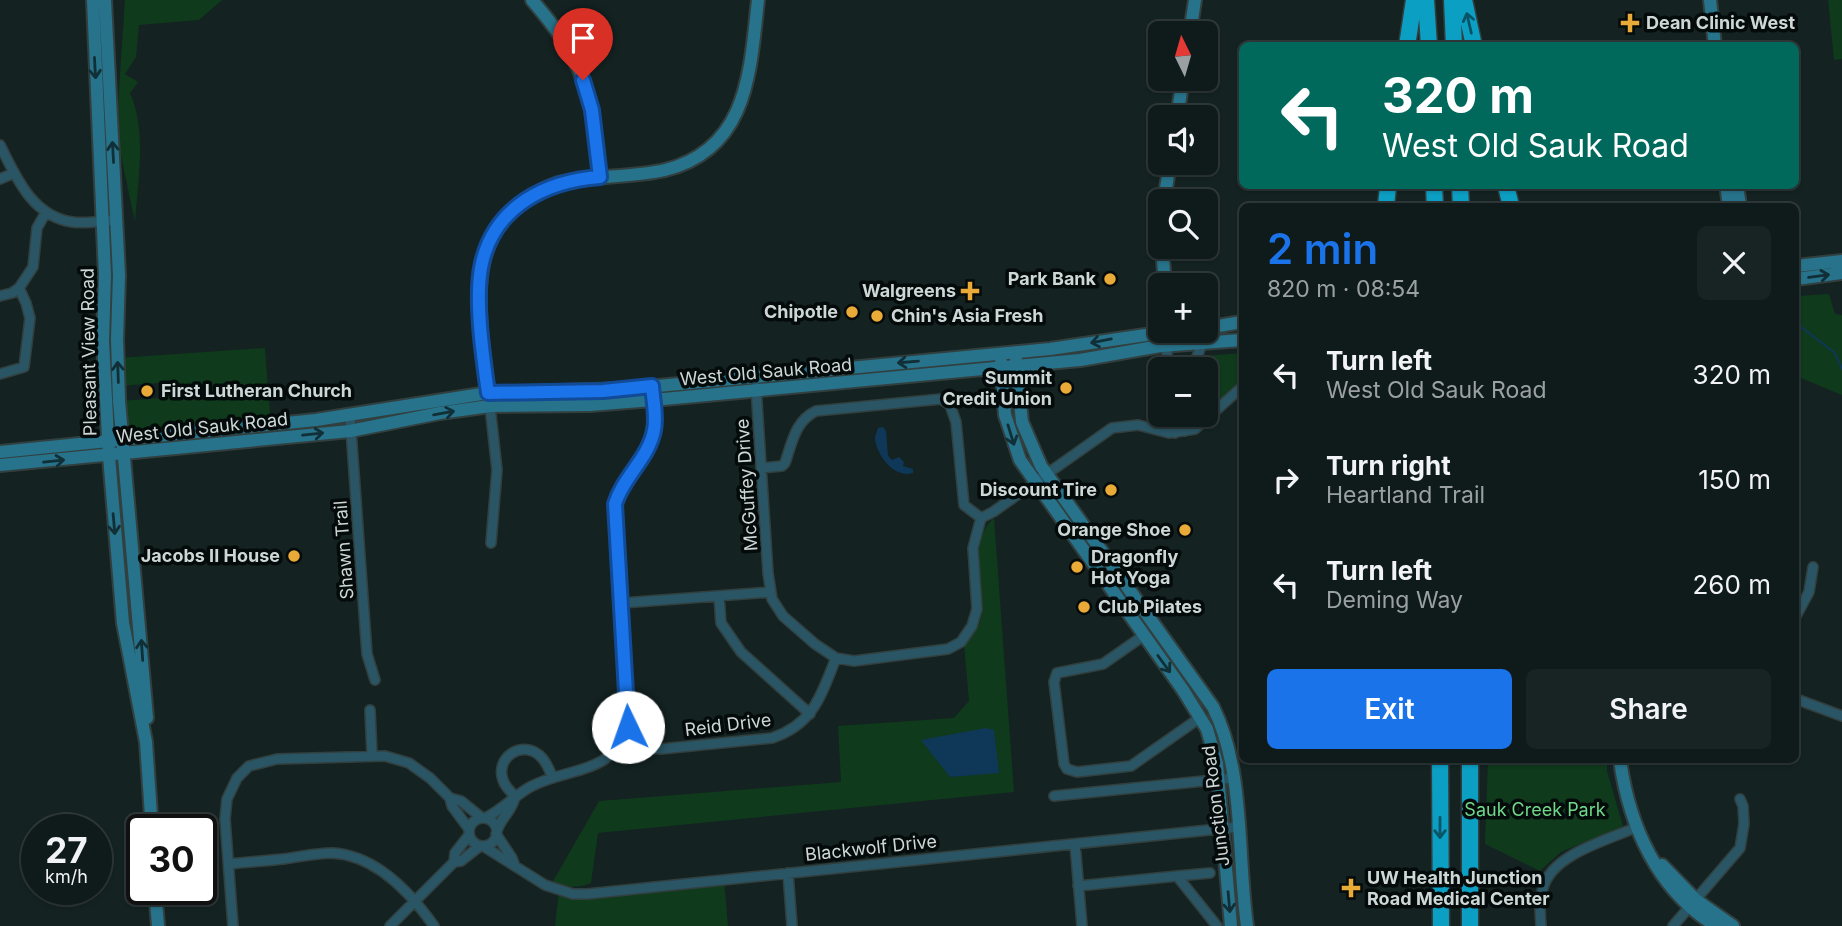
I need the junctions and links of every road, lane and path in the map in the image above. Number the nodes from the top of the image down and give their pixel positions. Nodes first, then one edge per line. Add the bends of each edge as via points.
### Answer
1 (93, 0) edge
2 (105, 0) edge
3 (532, 0) edge
4 (758, 0) edge
5 (1195, 0) edge
6 (1414, 0) edge
7 (1426, 0) edge
8 (1452, 0) edge
9 (1464, 0) edge
10 (1710, 0) edge
11 (1192, 21) edge
12 (1408, 42) edge
13 (1429, 42) edge
14 (1454, 42) edge
15 (1473, 42) edge
16 (1715, 42) edge
17 (0, 145) edge
18 (14, 173) junction
19 (600, 177) junction
20 (0, 179) edge
21 (46, 212) junction
22 (116, 220) junction
23 (102, 221) junction
24 (1842, 261) edge
25 (1799, 266) edge
26 (1842, 273) edge
27 (1799, 279) edge
28 (19, 288) junction
29 (0, 296) edge
30 (1239, 323) edge
31 (1218, 326) edge
32 (1148, 334) edge
33 (1239, 340) edge
34 (1167, 343) edge
35 (1202, 344) junction
36 (1166, 346) junction
37 (1015, 353) junction
38 (1167, 357) edge
39 (1197, 357) edge
40 (1001, 361) junction
41 (1017, 366) junction
42 (0, 374) edge
43 (755, 383) junction
44 (652, 386) junction
45 (1239, 390) edge
46 (488, 393) junction
47 (653, 400) junction
48 (490, 406) junction
49 (350, 416) junction
50 (1178, 427) edge
51 (1181, 427) edge
52 (351, 430) junction
53 (1180, 432) junction
54 (122, 440) junction
55 (108, 442) junction
56 (0, 452) edge
57 (123, 454) junction
58 (109, 456) junction
59 (0, 466) edge
60 (761, 468) junction
61 (1047, 473) junction
62 (1034, 482) junction
63 (981, 518) junction
64 (491, 543) dead end
65 (1813, 566) dead end
66 (771, 592) junction
67 (719, 596) junction
68 (622, 603) junction
69 (1799, 610) edge
70 (1143, 636) junction
71 (836, 658) junction
72 (375, 680) dead end
73 (1799, 700) edge
74 (370, 709) dead end
75 (810, 714) junction
76 (1842, 716) edge
77 (1201, 717) junction
78 (624, 738) junction
79 (146, 742) junction
80 (372, 754) junction
81 (1440, 763) edge
82 (1470, 763) edge
83 (1621, 763) edge
84 (553, 778) junction
85 (1234, 778) junction
86 (1219, 779) junction
87 (1054, 796) dead end
88 (450, 798) junction
89 (515, 799) junction
90 (1740, 799) dead end
91 (151, 814) edge
92 (484, 818) junction
93 (1238, 827) junction
94 (1637, 827) junction
95 (1222, 828) junction
96 (469, 832) junction
97 (497, 833) junction
98 (1075, 844) junction
99 (482, 846) junction
100 (454, 862) junction
101 (229, 863) junction
102 (515, 866) junction
103 (788, 873) junction
104 (1210, 873) dead end
105 (1177, 876) junction
106 (1079, 886) junction
107 (414, 901) junction
108 (1693, 904) junction
109 (156, 905) edge
110 (158, 926) edge
111 (233, 926) edge
112 (390, 926) edge
113 (434, 926) edge
114 (792, 926) edge
115 (1082, 926) edge
116 (1217, 926) edge
117 (1231, 926) edge
118 (1247, 926) edge
119 (1441, 926) edge
120 (1470, 926) edge
121 (1541, 926) edge
122 (1673, 926) edge
123 (1716, 926) edge
124 (1733, 926) edge

1 -> 23 street, Pleasant View Road
22 -> 2 street, Pleasant View Road
3 - 19 street via 567,46 583,80 592,110
4 - 19 street via 746,88 738,112 721,136 707,150 677,166
5 - 11 street
6 - 12 highway
7 - 13 highway
8 - 14 highway
15 -> 9 highway
10 - 16 street
17 - 18 street
18 - 20 street
18 - 21 street via 23,190
19 - 46 street via 558,183 536,192 517,204 492,236 480,282
21 - 23 street via 74,222
21 - 28 street via 37,228 33,267
22 - 23 street
54 -> 22 street, Pleasant View Road
23 - 55 street, Pleasant View Road
24 - 25 street
27 -> 26 street
28 - 29 street
28 - 42 street via 30,318 26,359 19,370
30 - 31 street
32 -> 37 street, West Old Sauk Road
33 - 35 street, West Old Sauk Road
34 - 36 street
35 - 36 street, West Old Sauk Road
35 - 39 street
36 - 38 street
36 - 41 street, West Old Sauk Road
37 - 40 street, West Old Sauk Road
37 - 41 street, Junction Road
40 - 41 street, West Old Sauk Road
40 - 43 street, West Old Sauk Road
40 -> 62 street, Junction Road via 1008,429
41 - 61 street, Junction Road via 1023,422
43 - 44 street, West Old Sauk Road
43 - 47 street, West Old Sauk Road
43 - 60 street, McGuffey Drive
44 - 46 street, West Old Sauk Road
44 - 47 street
45 - 53 street via 1199,426
46 - 48 street
46 - 49 street, West Old Sauk Road
47 - 48 street, West Old Sauk Road
47 - 68 street via 652,437 615,504
52 -> 48 street, West Old Sauk Road
48 - 64 street via 497,470
49 - 52 street, Shawn Trail
49 - 54 street, West Old Sauk Road
50 - 53 street
51 - 53 street
57 -> 52 street, West Old Sauk Road
52 - 72 street, Shawn Trail via 367,654
53 - 61 street via 1138,425 1112,428
54 - 55 street, West Old Sauk Road
54 - 57 street, Pleasant View Road
55 - 56 street, West Old Sauk Road
55 - 58 street, Pleasant View Road
57 - 58 street, West Old Sauk Road
79 -> 57 street, Pleasant View Road via 140,622
59 -> 58 street, West Old Sauk Road
58 -> 79 street, Pleasant View Road via 123,624
60 - 63 street via 785,463 797,427 816,411 941,399 950,405 956,422 964,505
60 - 66 street, McGuffey Drive
61 - 62 street
61 - 85 street, Junction Road via 1213,707 1226,735
62 - 63 street
62 - 70 street, Junction Road
63 - 71 street via 973,548 976,609 961,642 932,653 853,661
65 - 69 street via 1809,592
66 - 67 street
66 - 71 street via 783,616
67 - 68 street
67 - 75 street via 722,623 732,641
68 - 78 street via 628,727
70 -> 77 street, Junction Road
70 - 77 street via 1102,664 1057,673 1054,682 1064,764 1072,772 1131,766
71 - 75 street, Reid Drive
73 - 76 street
74 - 80 street
75 - 78 street, Reid Drive via 772,738 661,749
77 - 86 street, Junction Road
78 - 84 street via 605,761
79 - 91 street, Pleasant View Road
80 - 88 street via 409,763
80 - 101 street via 278,759 250,766 237,778 227,799
81 -> 119 highway
82 - 120 highway
83 - 94 street
84 - 89 street via 531,786
84 - 89 street via 538,753 514,751 503,761 501,771
85 - 86 street
85 - 93 street, Junction Road
86 - 87 street
86 - 95 street, Junction Road
88 - 92 street
88 - 96 street
89 - 92 street
89 - 97 street
90 - 108 street via 1744,824 1740,848
92 - 96 street via 474,821
92 - 97 street via 493,823
93 - 95 street, Blackwolf Drive
93 - 118 street, Junction Road
94 - 108 street via 1647,848
94 - 121 street via 1554,867 1543,886
95 - 98 street, Blackwolf Drive
95 -> 117 street, Junction Road
96 - 99 street via 473,842
96 - 100 street
97 - 99 street via 492,842
97 - 102 street, Blackwolf Drive
98 - 103 street, Blackwolf Drive
98 - 106 street
99 - 100 street
99 - 102 street, Blackwolf Drive
100 - 107 street
101 - 107 street via 331,853 350,856 383,871
101 - 111 street
102 - 103 street, Blackwolf Drive via 545,886 573,894
103 - 114 street
104 - 105 street
105 - 106 street
105 - 116 street
106 - 115 street
107 - 112 street
107 - 113 street
108 - 122 street
108 - 123 street
108 - 124 street
109 - 110 street

